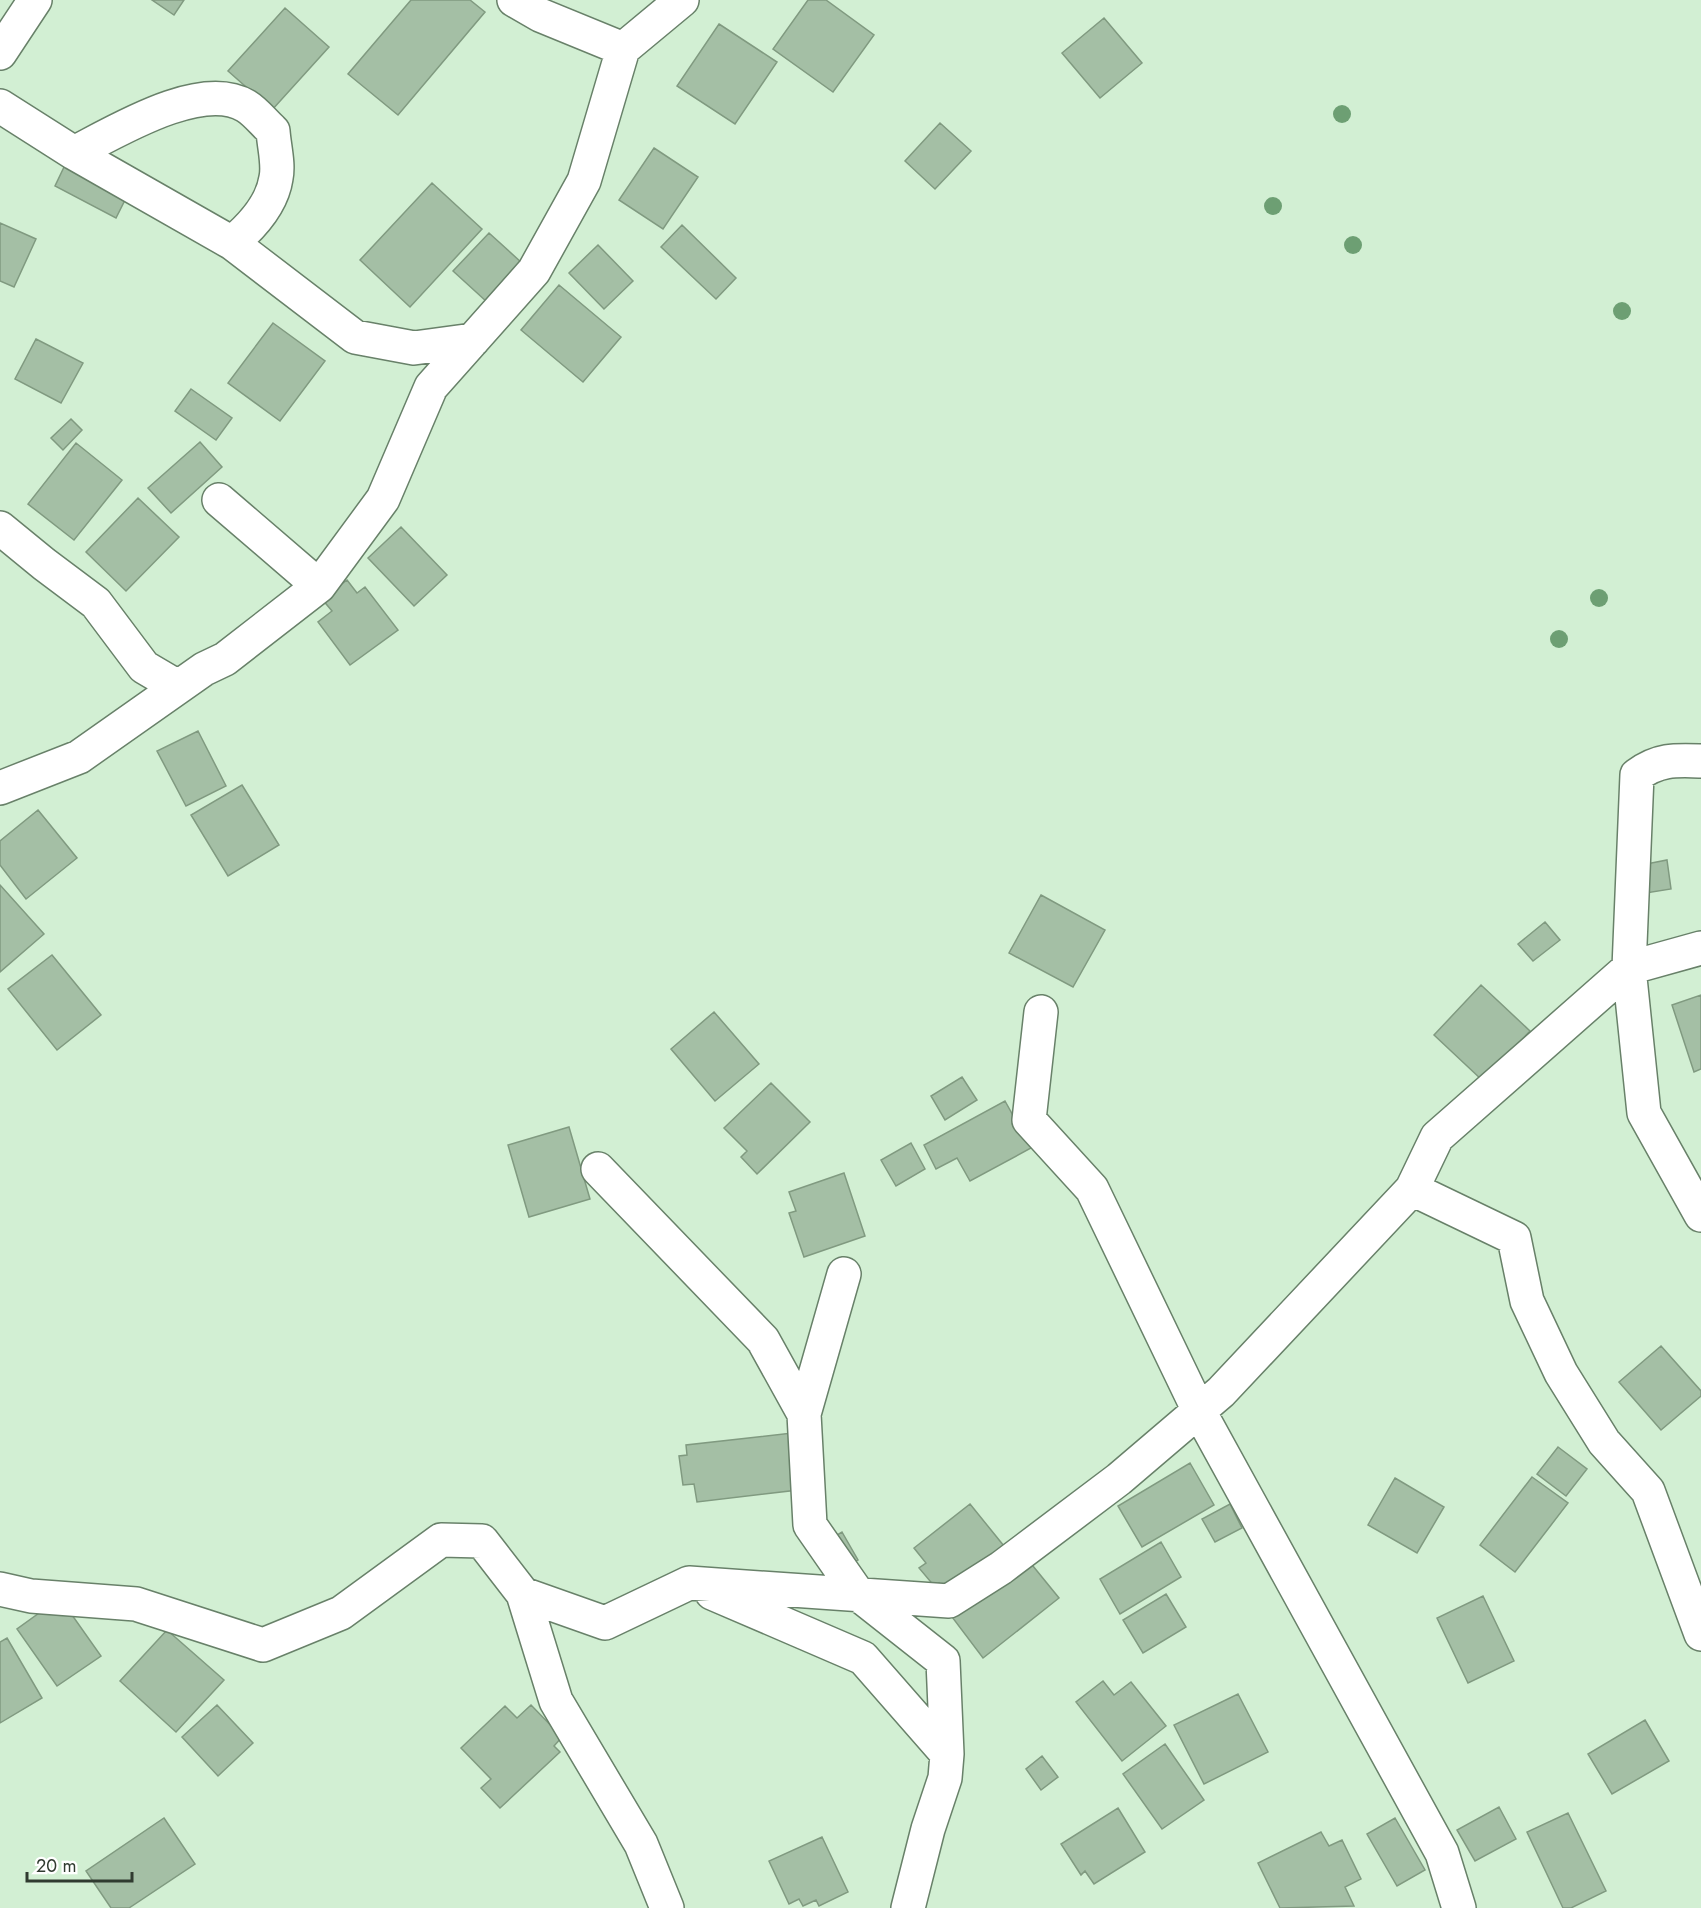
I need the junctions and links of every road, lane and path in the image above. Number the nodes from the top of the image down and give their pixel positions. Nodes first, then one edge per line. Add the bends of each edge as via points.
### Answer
1 (34, 0) edge
2 (514, 0) edge
3 (682, 0) edge
4 (622, 49) junction
5 (0, 53) edge
6 (0, 106) edge
7 (74, 153) junction
8 (232, 243) junction
9 (472, 340) junction
10 (219, 500) dead end
11 (0, 528) edge
12 (319, 586) junction
13 (178, 687) junction
14 (1701, 761) edge
15 (0, 788) edge
16 (1701, 948) edge
17 (1629, 968) junction
18 (1041, 1012) dead end
19 (598, 1168) dead end
20 (1413, 1189) junction
21 (1701, 1215) edge
22 (844, 1274) dead end
23 (1199, 1412) junction
24 (804, 1414) junction
25 (689, 1583) junction
26 (0, 1589) edge
27 (523, 1594) junction
28 (858, 1594) junction
29 (1701, 1634) edge
30 (947, 1754) junction
31 (1463, 1905) edge
32 (667, 1908) edge
33 (908, 1908) edge

1 - 5 street
2 - 4 street
3 - 4 street
4 - 9 street via 584,182 534,271
6 - 7 street
7 - 8 street
7 - 8 street via 141,118 198,98 222,98 245,106 273,131 276,178 266,205
8 - 9 street via 355,337 414,348
9 - 12 street via 430,387 383,499
10 - 12 street
11 - 13 street via 96,603 144,667
12 - 13 street via 225,658
13 - 15 street via 79,757
14 - 17 street via 1676,759 1651,765 1637,774
16 - 17 street
17 - 20 street via 1437,1137
17 - 21 street via 1644,1113
18 - 23 street via 1029,1120 1092,1189
19 - 24 street via 763,1340
20 - 23 street
20 - 29 street via 1514,1238 1527,1301 1561,1373 1604,1442 1648,1491
22 - 24 street
23 - 28 street via 1119,1479 1001,1568 949,1601
23 - 31 street via 1442,1853
24 - 28 street via 810,1525
25 - 27 street via 605,1623
25 - 28 street
25 - 30 street via 863,1658
26 - 27 street via 31,1596 136,1604 263,1645 341,1613 441,1540 482,1541
27 - 32 street via 556,1701 641,1844
28 - 30 street via 943,1661
30 - 33 street via 945,1778

